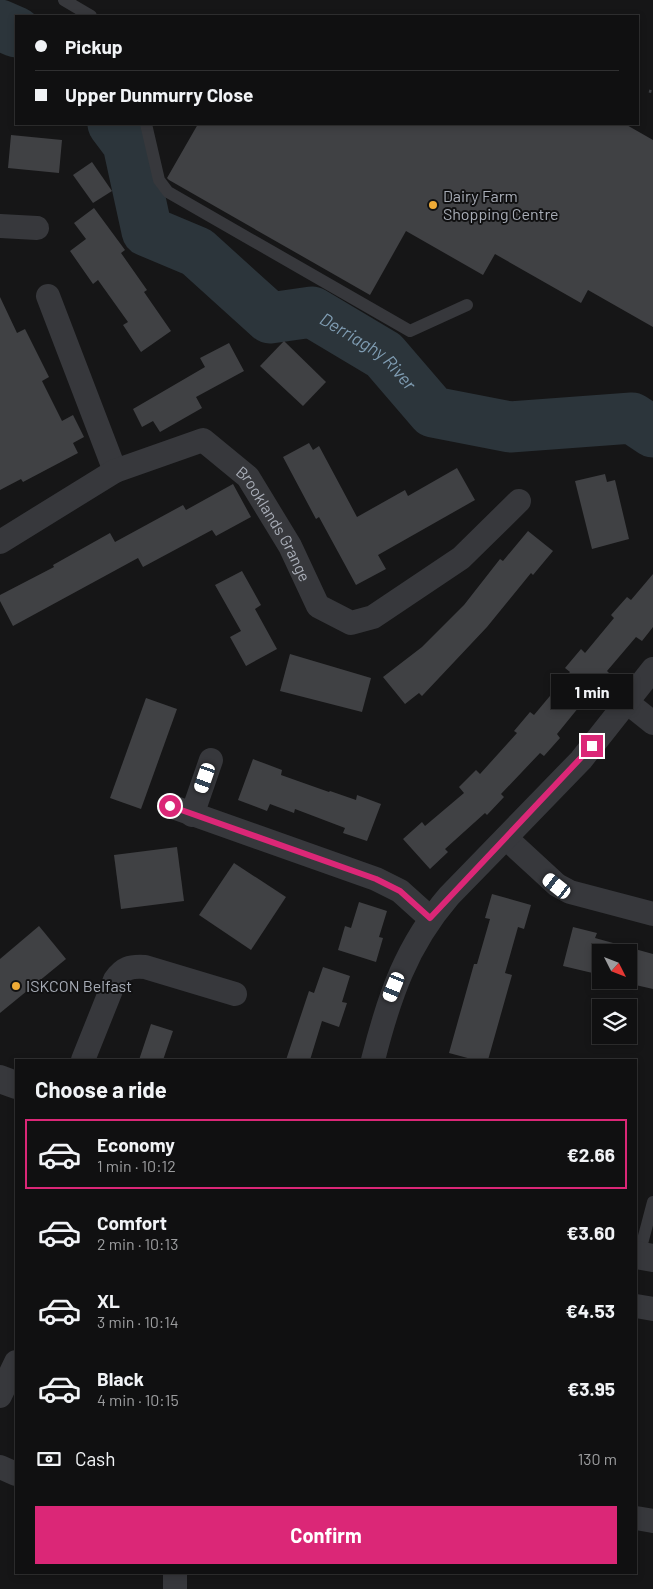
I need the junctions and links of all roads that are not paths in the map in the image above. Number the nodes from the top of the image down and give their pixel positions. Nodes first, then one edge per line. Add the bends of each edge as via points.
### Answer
1 (64, 0) edge
2 (89, 15) edge
3 (146, 125) edge
4 (0, 226) edge
5 (37, 228) dead end
6 (48, 296) dead end
7 (467, 305) dead end
8 (115, 471) junction
9 (519, 501) dead end
10 (0, 542) edge
11 (653, 669) edge
12 (628, 703) junction
13 (653, 723) edge
14 (211, 760) dead end
15 (170, 806) dead end
16 (192, 815) junction
17 (506, 838) junction
18 (653, 914) edge
19 (430, 918) junction
20 (235, 994) dead end
21 (83, 1059) edge
22 (373, 1059) edge
23 (0, 1079) edge
24 (15, 1085) edge
25 (653, 1202) edge
26 (643, 1256) edge
27 (637, 1306) edge
28 (653, 1309) edge
29 (15, 1364) edge
30 (0, 1396) edge
31 (0, 1468) edge
32 (15, 1474) edge
33 (637, 1518) edge
34 (653, 1521) edge
35 (175, 1574) edge
36 (175, 1589) edge

1 - 2 lane
3 - 7 lane via 159,180 168,192 410,331
4 - 5 street
6 - 8 street
8 - 9 street, Brooklands Grange via 203,440 248,477 290,546 318,606 351,623 373,617 461,558
8 - 10 street, Brooklands Grange
11 - 12 street
12 - 13 street
12 - 17 street via 568,774
14 - 16 street
15 - 16 street
16 - 19 street via 376,879 400,891
17 - 18 street via 557,886
17 - 19 street
19 - 22 street via 409,953 392,993
20 - 21 street via 131,966 121,971 115,980
23 - 24 street
25 - 26 lane
27 - 28 street
29 - 30 street
31 - 32 street
33 - 34 street
35 - 36 street

